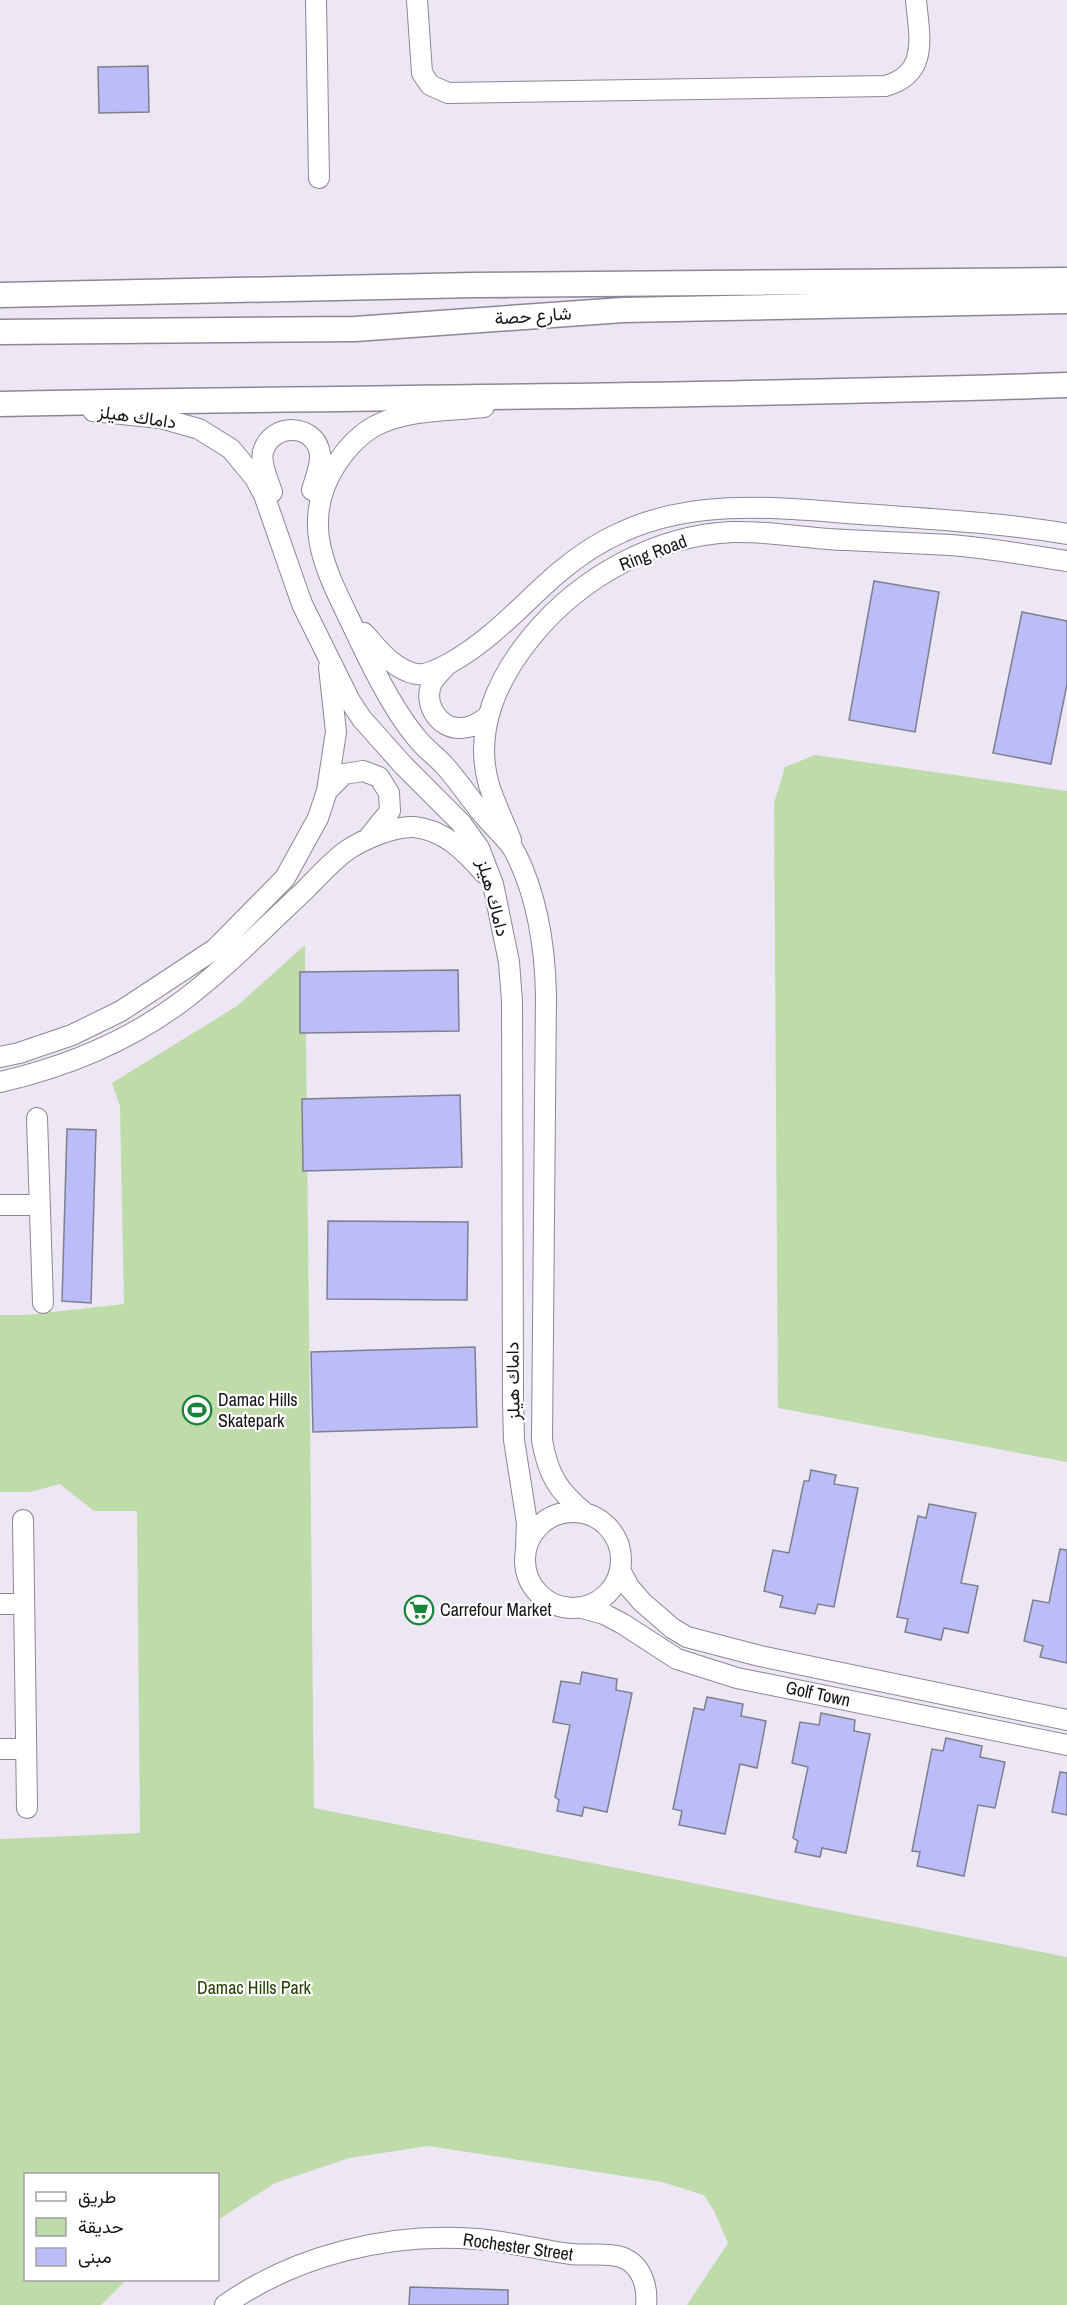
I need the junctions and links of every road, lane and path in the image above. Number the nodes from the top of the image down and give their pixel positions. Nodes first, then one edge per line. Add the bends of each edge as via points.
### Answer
1 (316, 0) edge
2 (417, 0) edge
3 (916, 0) edge
4 (319, 178) dead end
5 (1067, 269) edge
6 (1067, 280) edge
7 (900, 282) junction
8 (0, 295) edge
9 (1067, 301) edge
10 (0, 332) edge
11 (1067, 385) edge
12 (510, 395) junction
13 (0, 404) edge
14 (45, 404) junction
15 (1067, 534) edge
16 (318, 536) junction
17 (281, 544) junction
18 (1067, 561) edge
19 (346, 611) junction
20 (327, 655) junction
21 (450, 662) junction
22 (487, 717) junction
23 (327, 791) junction
24 (367, 839) junction
25 (515, 852) junction
26 (493, 884) junction
27 (0, 1057) edge
28 (0, 1082) edge
29 (37, 1118) dead end
30 (0, 1205) edge
31 (40, 1205) junction
32 (43, 1303) dead end
33 (585, 1513) junction
34 (23, 1520) dead end
35 (526, 1546) junction
36 (620, 1570) junction
37 (0, 1604) edge
38 (24, 1604) junction
39 (582, 1608) junction
40 (1067, 1720) edge
41 (1067, 1745) edge
42 (0, 1749) edge
43 (26, 1749) junction
44 (27, 1808) dead end
45 (225, 2305) edge
46 (646, 2305) edge

1 - 4 street
2 - 3 street via 422,73 430,85 448,93 885,86 909,74 918,58
5 - 7 street via 982,271
6 - 7 main road
7 - 8 main road via 463,285
9 - 10 main road, شارع حصة via 622,310 355,328
11 - 12 main road via 849,392
12 - 14 main road
12 - 16 street, داماك هيلز via 491,406 397,417 358,438 342,454 322,489 317,510
13 - 14 main road
14 - 17 street, داماك هيلز via 181,422 216,437 255,478
15 - 21 street, Ring Road via 955,521 780,509 695,511 658,518 589,549 487,639
16 - 17 street via 309,511 320,452 307,434 286,429 268,441 263,452
16 - 19 street, داماك هيلز
17 - 20 street, داماك هيلز via 302,604
18 - 22 street, Ring Road via 952,545 733,532 663,545 630,558 599,577 543,623 501,680
19 - 21 street, Ring Road via 387,659 404,670 419,674
19 - 25 street, داماك هيلز via 380,680 415,737 445,766
20 - 23 street via 336,732
20 - 26 street, داماك هيلز via 362,719 480,848
21 - 22 street via 431,686 429,696 435,715 460,729
22 - 25 street, Ring Road via 485,754 489,785
23 - 24 street via 344,774 363,771 379,777 389,793 390,811
23 - 27 street via 318,818 285,878 214,949 121,1011 72,1035
24 - 26 street via 412,827 433,832 468,854
24 - 28 street via 345,852 184,1000 86,1056
25 - 33 street, داماك هيلز via 530,890 545,962 542,1440 554,1482
26 - 35 street, داماك هيلز via 509,962 512,1001 513,1402
29 - 31 street
30 - 31 street
31 - 32 street
33 - 35 street via 567,1512 549,1518 535,1530
33 - 36 street via 614,1534 620,1551
34 - 38 street
35 - 39 street via 525,1570 537,1594 562,1608
36 - 39 street via 607,1594
36 - 40 street, Golf Town via 642,1602 687,1637
37 - 38 street
38 - 43 street
39 - 41 street, Golf Town via 604,1614 693,1665 748,1680
42 - 43 street
43 - 44 street
45 - 46 street, Rochester Street via 283,2272 339,2253 392,2242 446,2238 502,2241 569,2254 620,2256 642,2275

